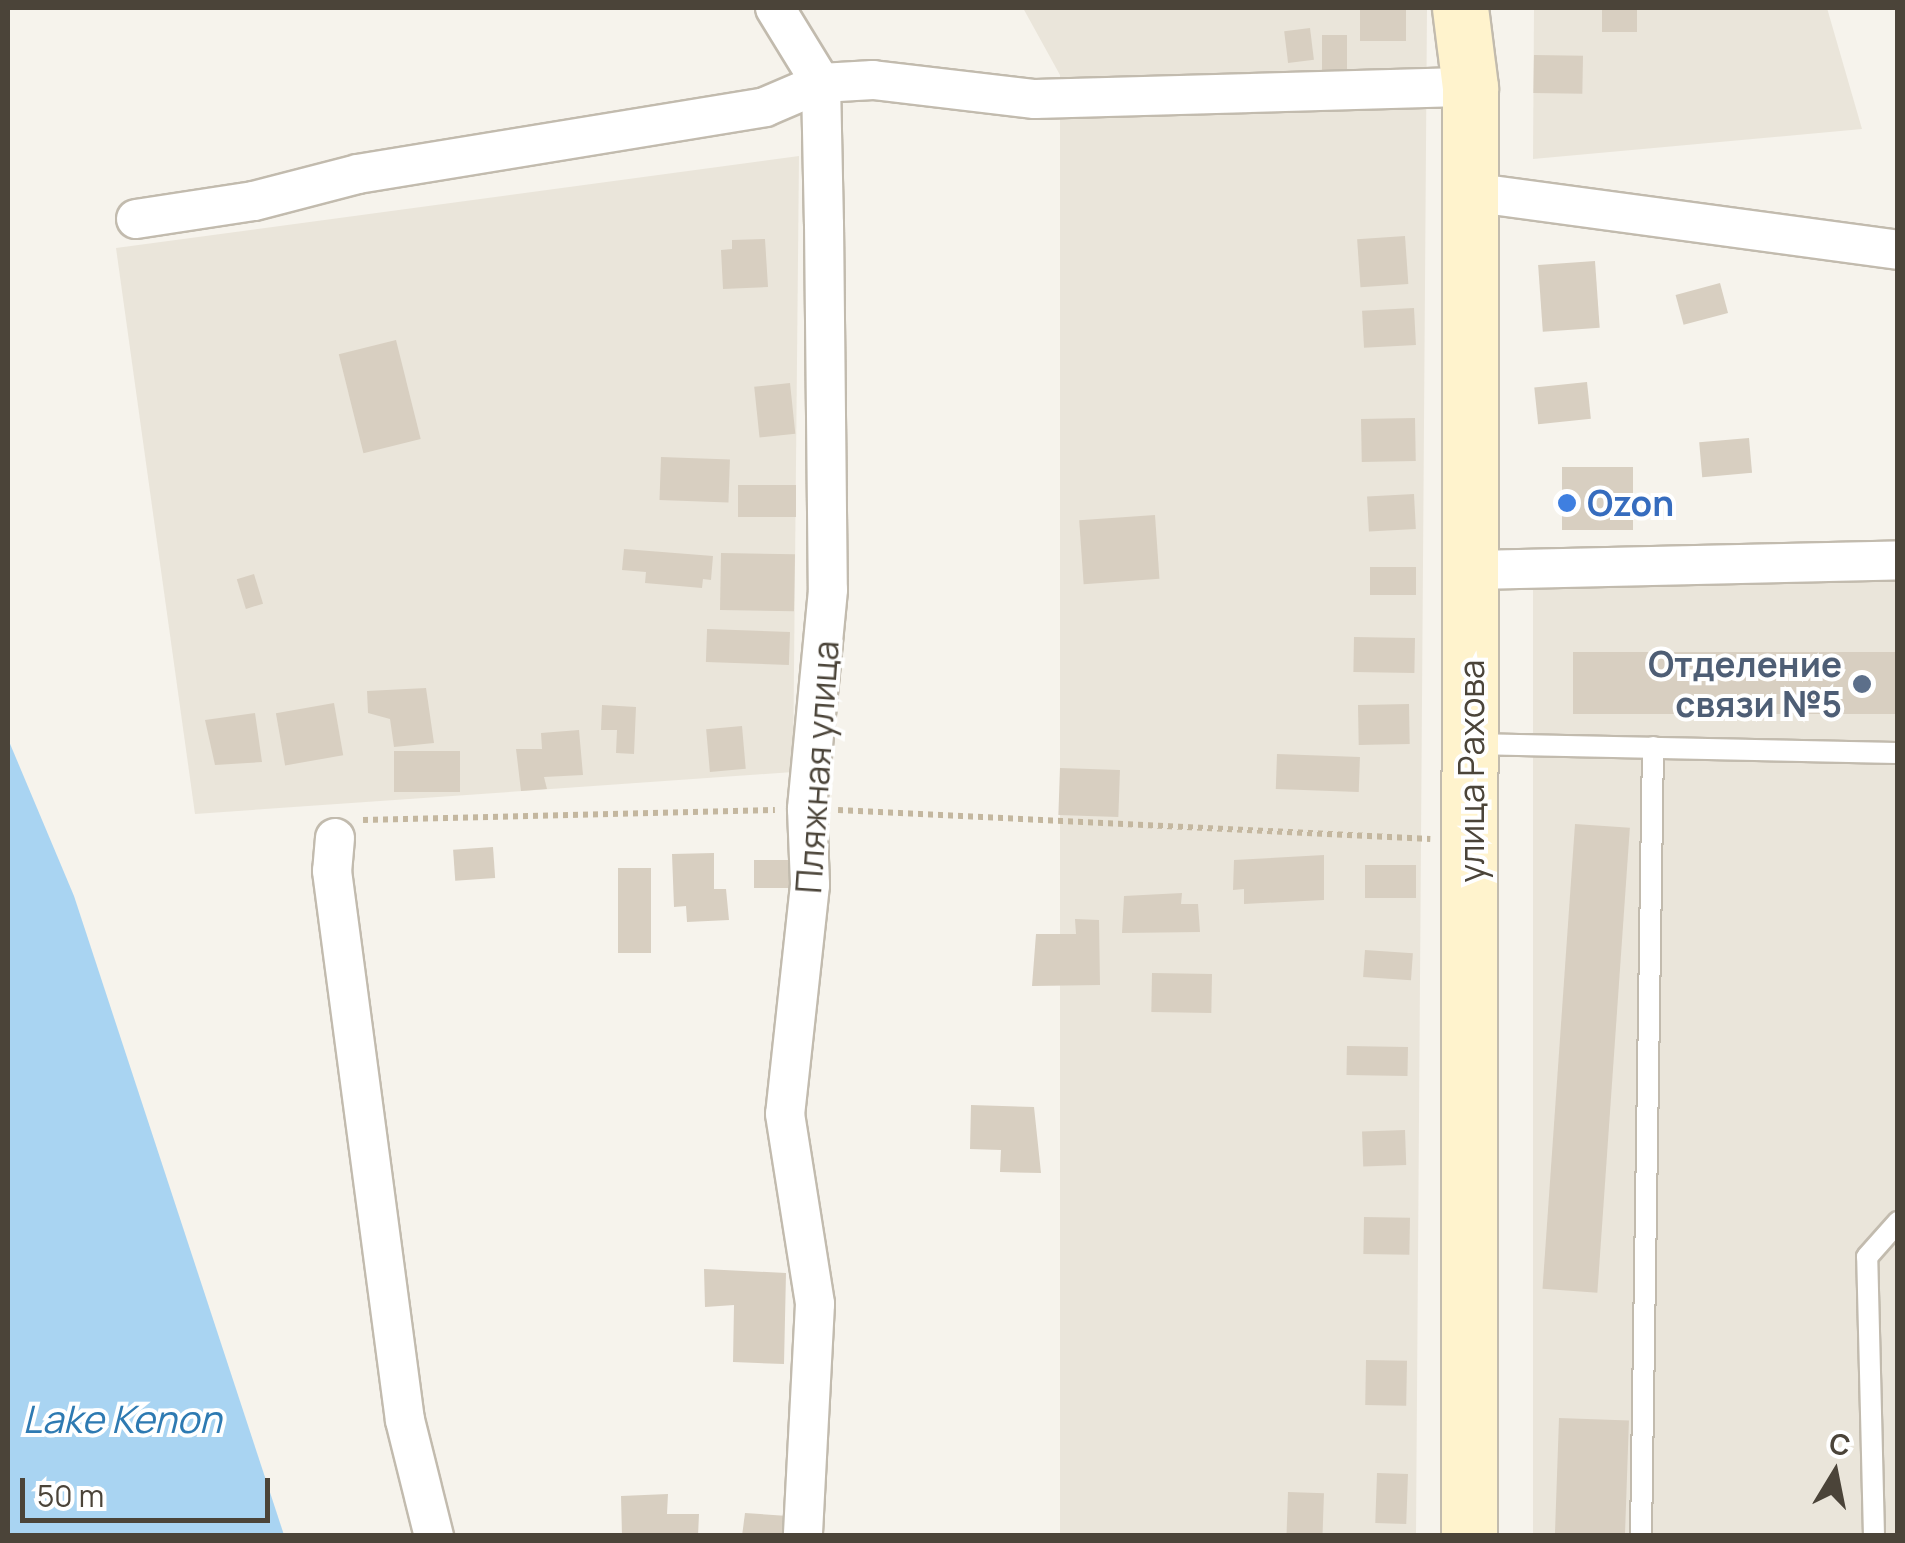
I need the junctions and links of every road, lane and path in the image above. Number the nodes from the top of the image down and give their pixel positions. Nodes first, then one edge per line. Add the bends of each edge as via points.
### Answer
1 (775, 8) edge
2 (1460, 8) edge
3 (821, 83) junction
4 (1470, 87) junction
5 (1470, 192) junction
6 (136, 219) dead end
7 (1898, 250) edge
8 (1898, 560) edge
9 (1472, 570) junction
10 (1470, 744) junction
11 (1653, 747) junction
12 (1898, 753) edge
13 (806, 809) junction
14 (336, 838) joint
15 (1471, 841) junction
16 (1898, 1222) edge
17 (434, 1536) edge
18 (803, 1536) edge
19 (1469, 1536) edge
20 (1641, 1536) edge
21 (1874, 1536) edge

1 - 3 street
2 - 4 main road, улица Рахова
3 - 4 street via 874,80 1035,98
3 - 6 street via 765,107 358,174 254,201
3 - 13 street, Пляжная улица via 828,590
4 - 5 main road, улица Рахова
5 - 7 street
5 - 9 main road, улица Рахова
8 - 9 street
9 - 10 main road, улица Рахова
10 - 11 lane
10 - 15 main road, улица Рахова
11 - 12 lane
11 - 20 lane
13 - 14 path via 353,820
13 - 15 path
13 - 18 street, Пляжная улица via 810,885 785,1114 815,1304
14 - 17 street via 332,871 406,1420
15 - 19 main road, улица Рахова
16 - 21 lane via 1868,1257

